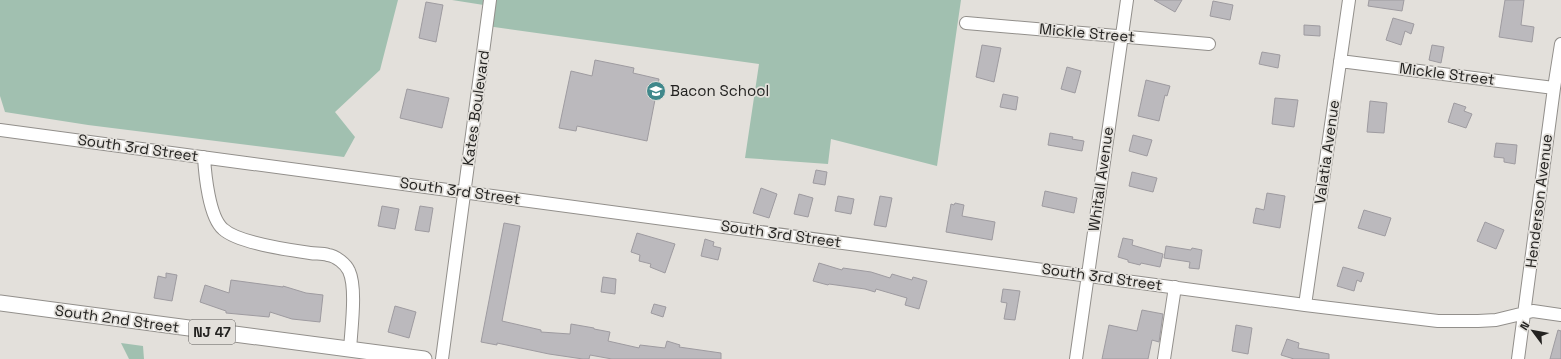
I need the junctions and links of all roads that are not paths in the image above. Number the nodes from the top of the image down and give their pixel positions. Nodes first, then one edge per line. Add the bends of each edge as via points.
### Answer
1 (490, 0) edge
2 (1127, 0) edge
3 (1349, 0) edge
4 (966, 22) dead end
5 (1122, 36) junction
6 (1208, 44) dead end
7 (1561, 44) edge
8 (1340, 61) junction
9 (1554, 88) junction
10 (0, 130) edge
11 (204, 157) junction
12 (464, 191) junction
13 (1088, 275) junction
14 (1175, 287) junction
15 (0, 303) edge
16 (1305, 305) junction
17 (1525, 312) junction
18 (1561, 315) edge
19 (350, 350) junction
20 (424, 359) edge
21 (442, 359) edge
22 (1076, 359) edge
23 (1164, 359) edge
24 (1518, 359) edge

1 - 12 street, Kates Boulevard
2 - 5 street, Whitall Avenue
3 - 8 street, Valatia Avenue
4 - 5 street, Mickle Street
5 - 6 street, Mickle Street
5 - 13 street, Whitall Avenue
7 - 9 street, Henderson Avenue
8 - 9 street, Mickle Street
8 - 16 street, Valatia Avenue
9 - 17 street, Henderson Avenue
10 - 11 street, South 3rd Street
11 - 12 street, South 3rd Street
11 - 19 street via 210,200 222,229 238,238 329,255 341,261 349,271 352,295
12 - 13 street, South 3rd Street
12 - 21 street, Kates Boulevard
13 - 14 street, South 3rd Street
13 - 22 street, Whitall Avenue
14 - 16 street, South 3rd Street
14 - 23 street
15 - 19 main road, South 2nd Street / NJ 47
16 - 17 street, South 3rd Street via 1459,322 1496,320
17 - 18 street, South 3rd Street via 1540,311
17 - 24 street, Henderson Avenue
19 - 20 main road, South 2nd Street / NJ 47

